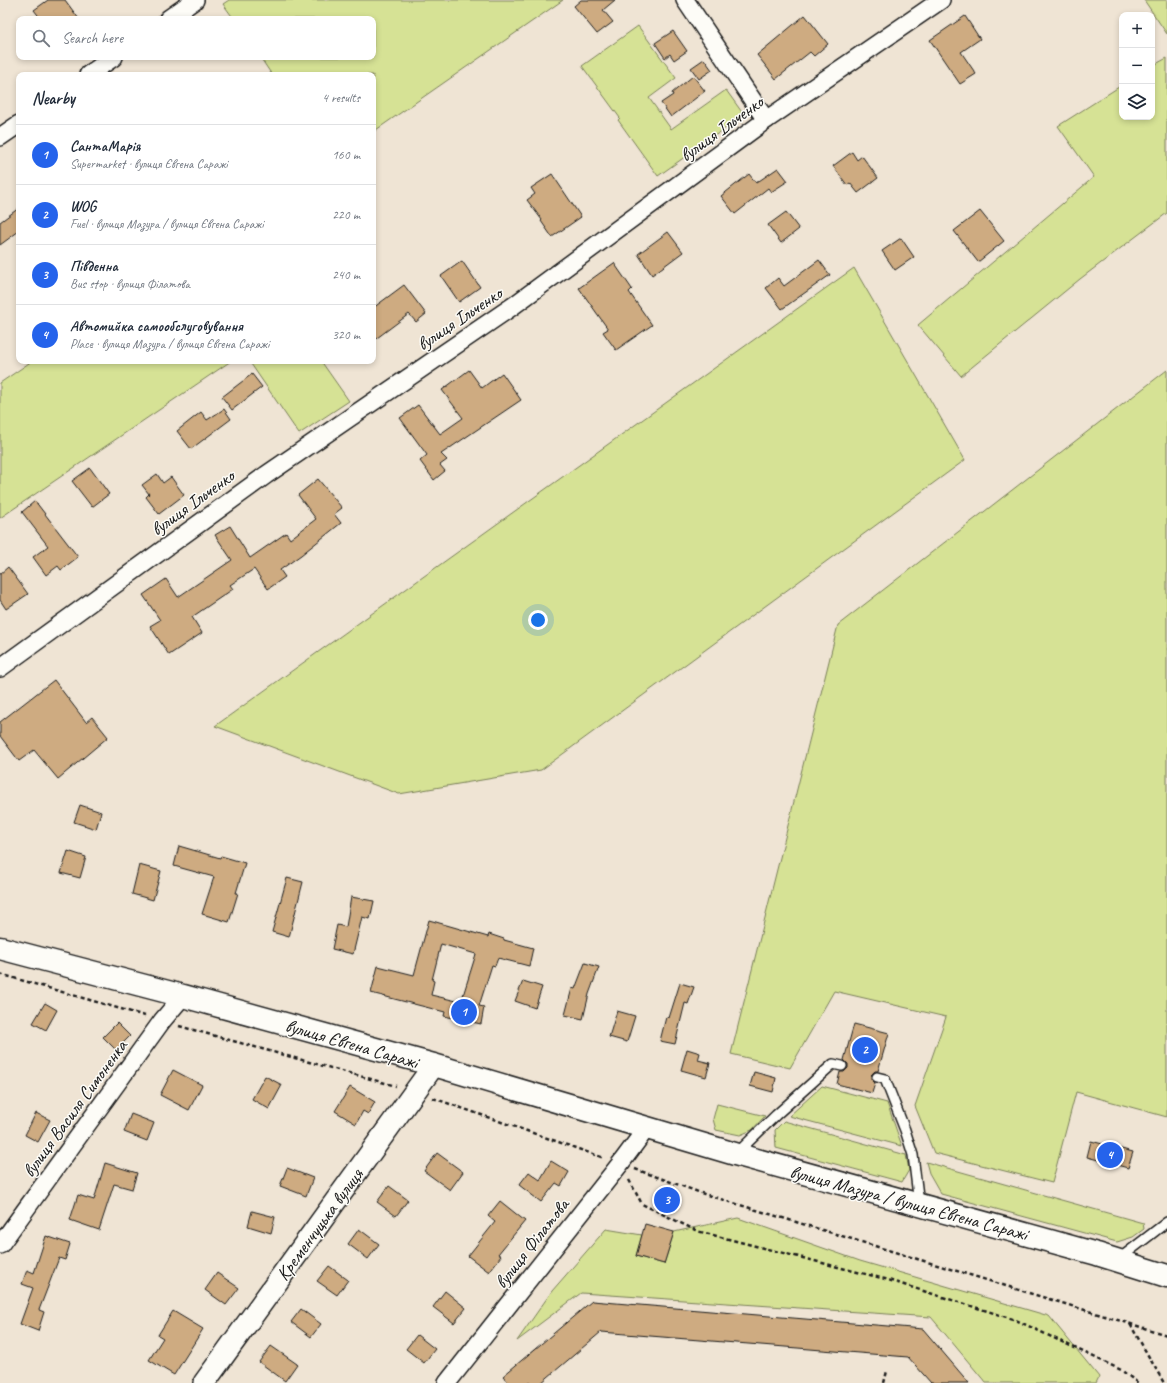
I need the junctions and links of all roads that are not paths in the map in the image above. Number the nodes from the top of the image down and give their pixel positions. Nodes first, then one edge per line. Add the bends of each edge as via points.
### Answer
1 (195, 0) edge
2 (685, 0) edge
3 (941, 0) edge
4 (172, 16) edge
5 (110, 60) edge
6 (92, 72) edge
7 (766, 120) junction
8 (16, 126) edge
9 (0, 137) edge
10 (0, 668) edge
11 (0, 948) edge
12 (182, 996) junction
13 (434, 1066) junction
14 (842, 1066) dead end
15 (877, 1077) dead end
16 (646, 1129) junction
17 (701, 1144) joint
18 (735, 1154) junction
19 (919, 1205) junction
20 (1167, 1222) edge
21 (0, 1245) edge
22 (1117, 1260) junction
23 (1167, 1276) edge
24 (204, 1383) edge
25 (447, 1383) edge

1 - 4 street
2 - 7 street
3 - 7 street, вулиця Ільченко
5 - 6 street
7 - 10 street, вулиця Ільченко via 514,306 266,475
8 - 9 street
11 - 12 main road, вулиця Євгена Саражі
12 - 13 main road, вулиця Євгена Саражі
12 - 21 street, вулиця Василя Симоненка
13 - 16 main road, вулиця Євгена Саражі
13 - 24 street, Кременчуцька вулиця
14 - 18 lane via 833,1064
15 - 19 lane via 885,1079 905,1130 913,1155
16 - 17 main road, вулиця Євгена Саражі
16 - 25 street, вулиця Філатова
17 - 18 main road, вулиця Мазура / вулиця Євгена Саражі
18 - 19 main road, вулиця Мазура / вулиця Євгена Саражі
19 - 22 main road, вулиця Мазура / вулиця Євгена Саражі
20 - 22 lane
22 - 23 main road, вулиця Мазура / вулиця Євгена Саражі

